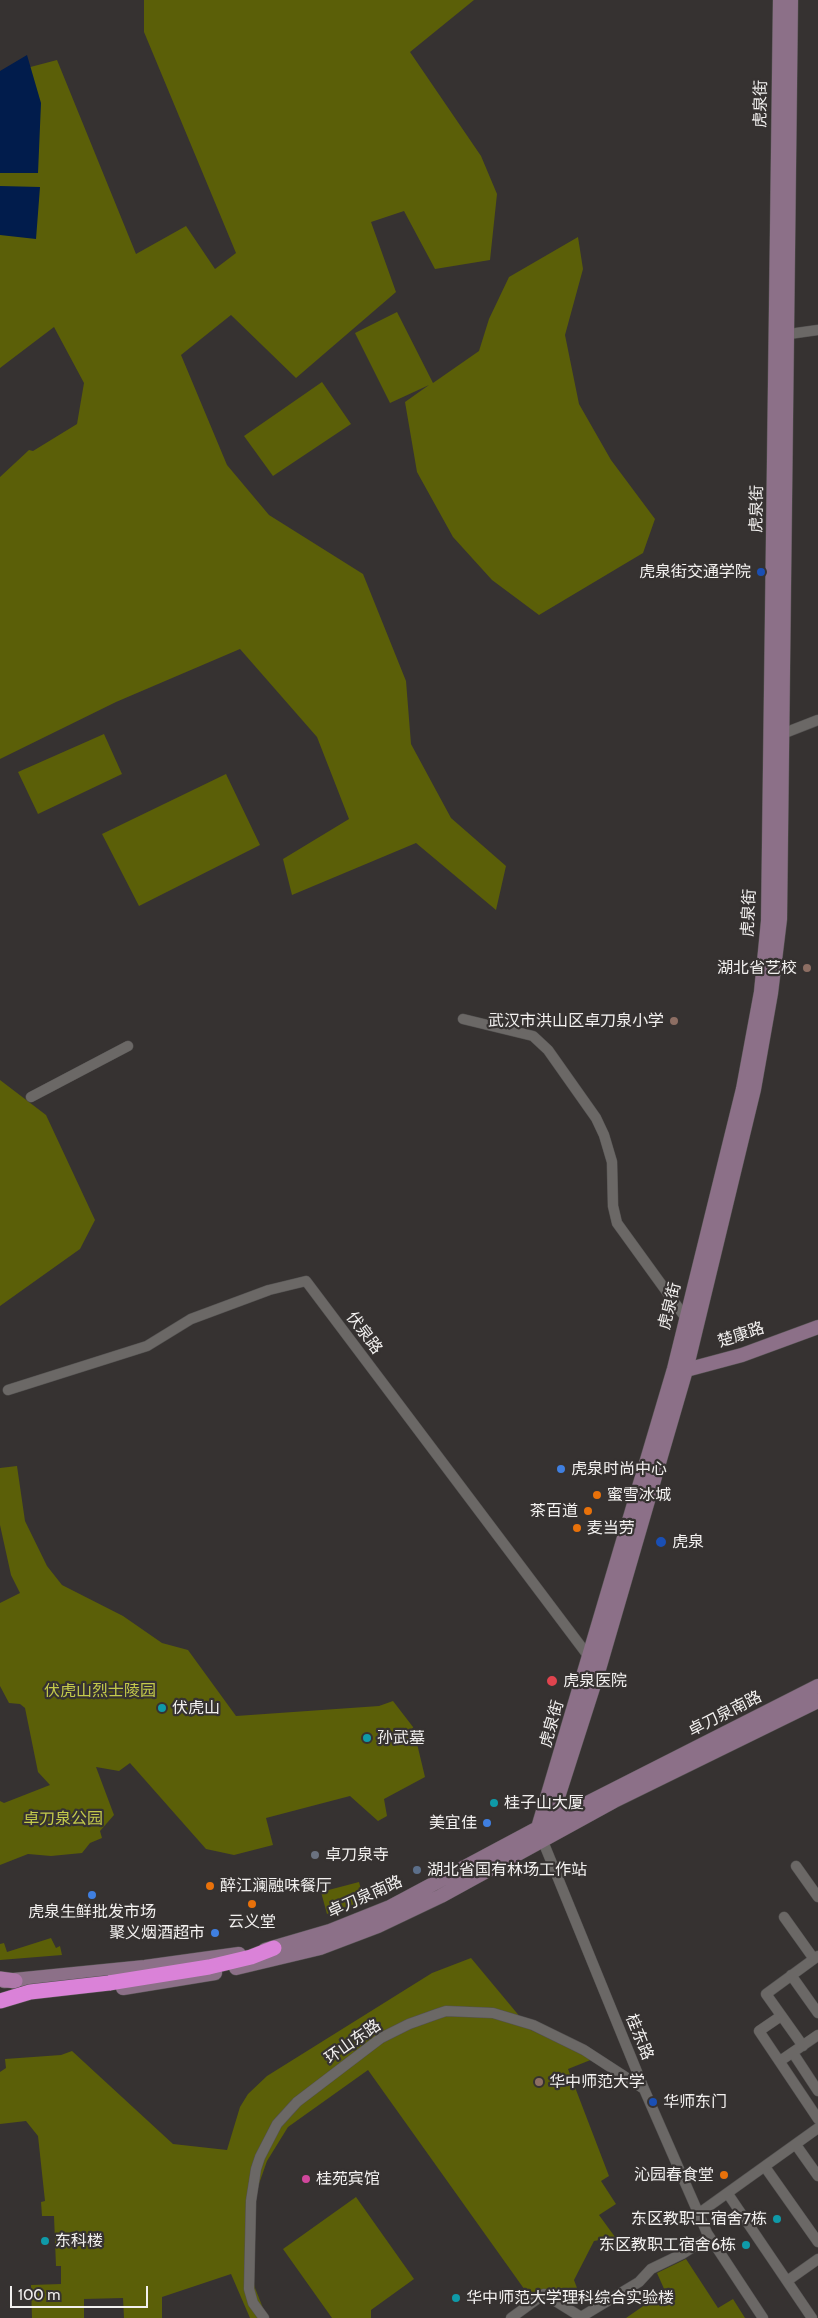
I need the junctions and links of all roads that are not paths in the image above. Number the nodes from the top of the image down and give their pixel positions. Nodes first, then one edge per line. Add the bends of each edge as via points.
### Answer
1 (780, 0) edge
2 (791, 0) edge
3 (818, 330) edge
4 (782, 334) junction
5 (818, 720) edge
6 (782, 734) junction
7 (463, 1019) dead end
8 (128, 1046) dead end
9 (31, 1096) dead end
10 (685, 1317) junction
11 (818, 1327) edge
12 (680, 1369) junction
13 (8, 1390) dead end
14 (589, 1657) junction
15 (818, 1686) edge
16 (818, 1701) edge
17 (564, 1780) junction
18 (580, 1807) junction
19 (544, 1830) junction
20 (796, 1866) dead end
21 (818, 1897) edge
22 (784, 1917) dead end
23 (274, 1948) junction
24 (816, 1957) edge
25 (791, 1976) junction
26 (5, 1980) edge
27 (0, 1999) edge
28 (818, 2013) edge
29 (781, 2016) junction
30 (818, 2036) edge
31 (803, 2046) junction
32 (793, 2053) junction
33 (780, 2061) junction
34 (644, 2089) junction
35 (818, 2091) edge
36 (818, 2119) edge
37 (818, 2128) edge
38 (796, 2145) junction
39 (765, 2167) junction
40 (818, 2176) edge
41 (728, 2194) junction
42 (698, 2214) junction
43 (709, 2237) junction
44 (818, 2242) edge
45 (818, 2259) edge
46 (787, 2280) junction
47 (581, 2317) edge
48 (264, 2318) edge
49 (511, 2318) edge
50 (763, 2318) edge
51 (812, 2318) edge

1 - 4 main road, 虎泉街
2 - 4 main road, 虎泉街
3 - 4 street
4 - 6 main road, 虎泉街
4 - 10 main road, 虎泉街 via 768,921 761,992 743,1089
5 - 6 street
6 - 12 main road, 虎泉街 via 780,919 771,994 754,1089
7 - 10 street via 533,1036 548,1050 596,1118 604,1135 612,1162 613,1206 617,1224
8 - 9 street
10 - 12 main road, 虎泉街
11 - 12 main road, 楚康路 via 742,1355
12 - 14 main road, 虎泉街
12 - 17 main road, 虎泉街
13 - 14 street, 伏泉路 via 146,1346 192,1319 268,1290 306,1281
14 - 19 main road, 虎泉街
15 - 18 main road, 卓刀泉南路
16 - 19 main road, 卓刀泉南路 via 614,1801
17 - 18 main road via 568,1794
17 - 19 main road, 虎泉街
18 - 19 main road, 卓刀泉南路
19 - 23 main road, 卓刀泉南路 via 390,1907 330,1931
19 - 27 main road, 卓刀泉南路 via 416,1909 320,1948 172,1981
19 - 34 street, 桂东路
20 - 21 street
22 - 24 street
23 - 26 main road, 卓刀泉南路 via 145,1967
23 - 27 highway, bridge via 209,1967
24 - 25 street
25 - 28 street
25 - 29 street via 766,1994
29 - 31 street
29 - 33 street via 759,2031
30 - 31 street
31 - 32 street
32 - 33 street
32 - 35 street
33 - 36 street
34 - 42 street, 桂东路
34 - 48 street, 环山东路 via 584,2050 526,2022 493,2013 446,2011 381,2038 297,2102 277,2124 260,2157 251,2201 249,2289
37 - 38 street
38 - 39 street
38 - 40 street
39 - 41 street
39 - 44 street
41 - 42 street
41 - 46 street
42 - 43 street, 桂东路
43 - 47 street via 651,2269 638,2282
43 - 50 street, 桂东路
45 - 46 street
46 - 51 street
47 - 49 street via 544,2294

